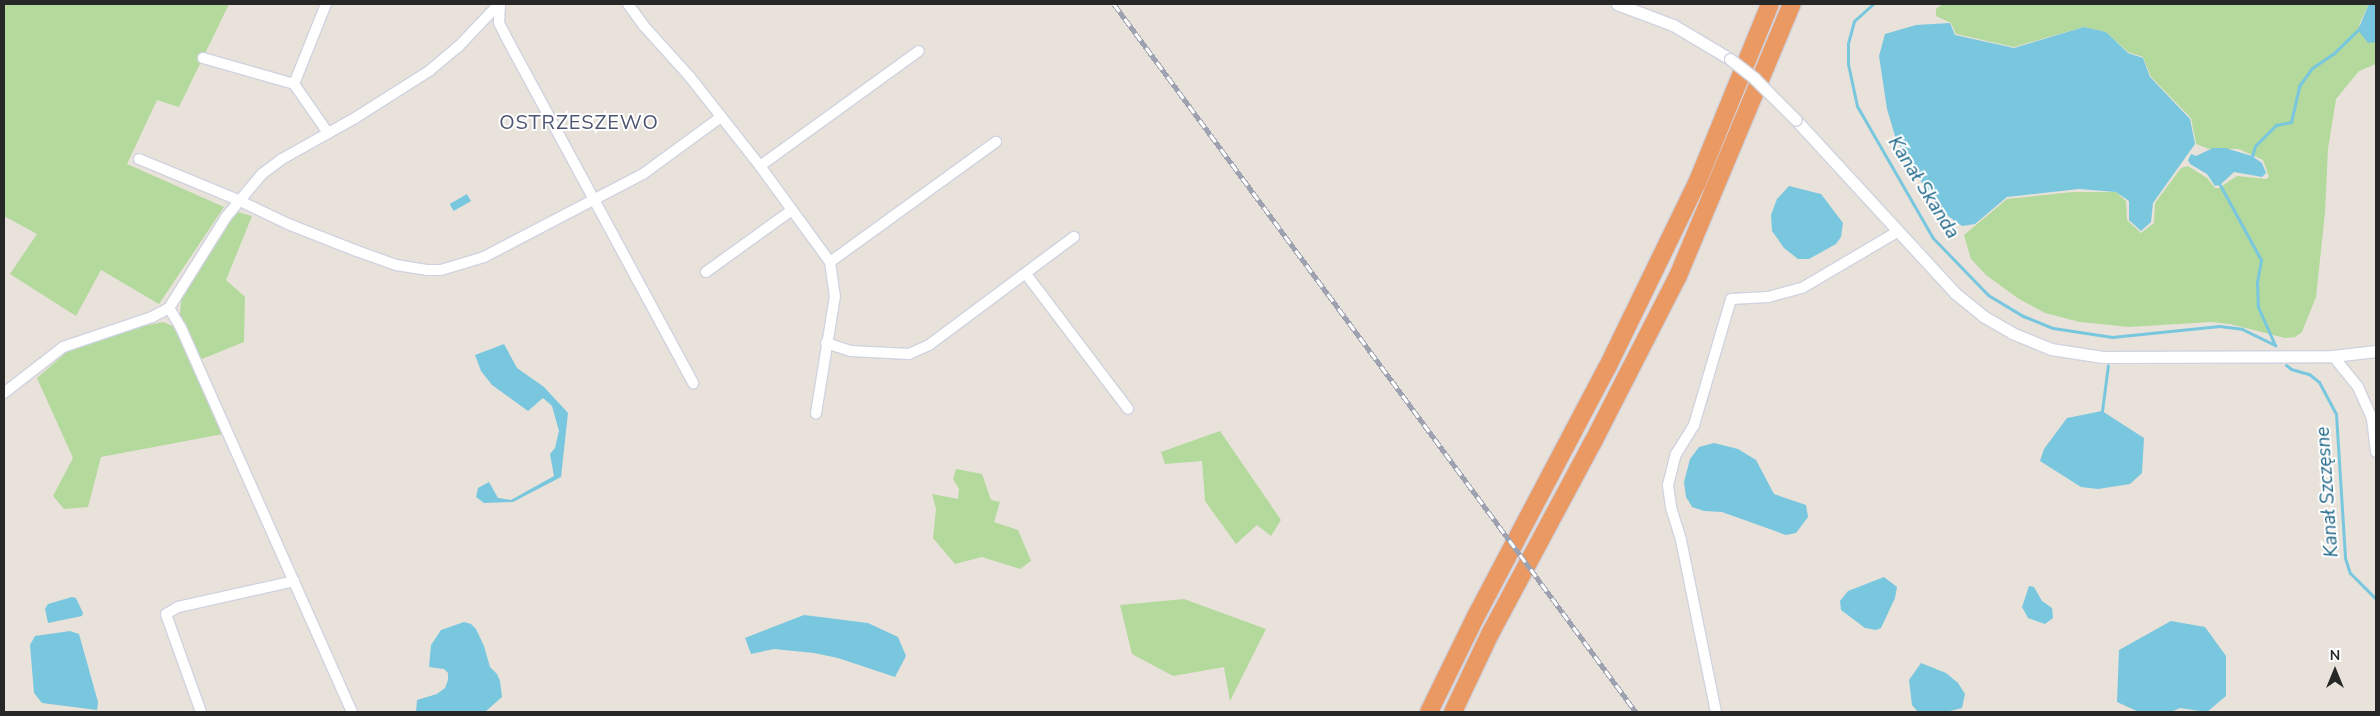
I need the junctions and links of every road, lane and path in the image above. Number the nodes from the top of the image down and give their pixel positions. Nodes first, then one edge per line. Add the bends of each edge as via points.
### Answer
1 (326, 4) edge
2 (499, 4) edge
3 (628, 4) edge
4 (1618, 4) edge
5 (1770, 4) edge
6 (1792, 4) edge
7 (918, 52) dead end
8 (203, 58) dead end
9 (294, 84) junction
10 (721, 117) junction
11 (328, 134) junction
12 (996, 142) dead end
13 (139, 159) dead end
14 (760, 166) junction
15 (594, 198) junction
16 (238, 200) junction
17 (792, 210) junction
18 (1898, 232) junction
19 (1074, 237) dead end
20 (830, 262) junction
21 (706, 272) dead end
22 (1026, 274) junction
23 (170, 308) junction
24 (826, 343) junction
25 (2376, 351) edge
26 (2333, 356) junction
27 (693, 384) dead end
28 (4, 393) edge
29 (1128, 409) dead end
30 (816, 413) dead end
31 (2376, 452) edge
32 (294, 581) junction
33 (201, 712) edge
34 (352, 712) edge
35 (1429, 712) edge
36 (1453, 712) edge
37 (1716, 712) edge

1 - 9 street
2 - 11 street via 458,47 429,71
2 - 15 street via 499,23
3 - 10 street
4 - 18 street, bridge via 1673,25 1730,59 1754,78
5 - 35 highway via 1693,191 1607,368
6 - 36 highway via 1678,276 1491,632
7 - 14 street
8 - 9 street
9 - 11 street
10 - 14 street
10 - 15 street via 643,174
11 - 16 street via 282,159 262,174
12 - 20 street
13 - 16 street
14 - 17 street
15 - 16 street via 484,257 441,270 396,265 288,224
15 - 27 street
16 - 23 street
17 - 20 street
17 - 21 street
18 - 26 street via 1955,293 1983,316 2012,333 2051,349 2102,357
18 - 37 street via 1802,288 1768,297 1731,299 1694,426 1676,454 1668,485
19 - 22 street
20 - 24 street via 835,296
22 - 24 street via 929,346 909,354 851,351
22 - 29 street
23 - 28 street via 63,347
23 - 32 street
24 - 30 street
25 - 26 street
26 - 31 street via 2358,387 2372,419
32 - 33 street via 178,607 166,614
32 - 34 street

